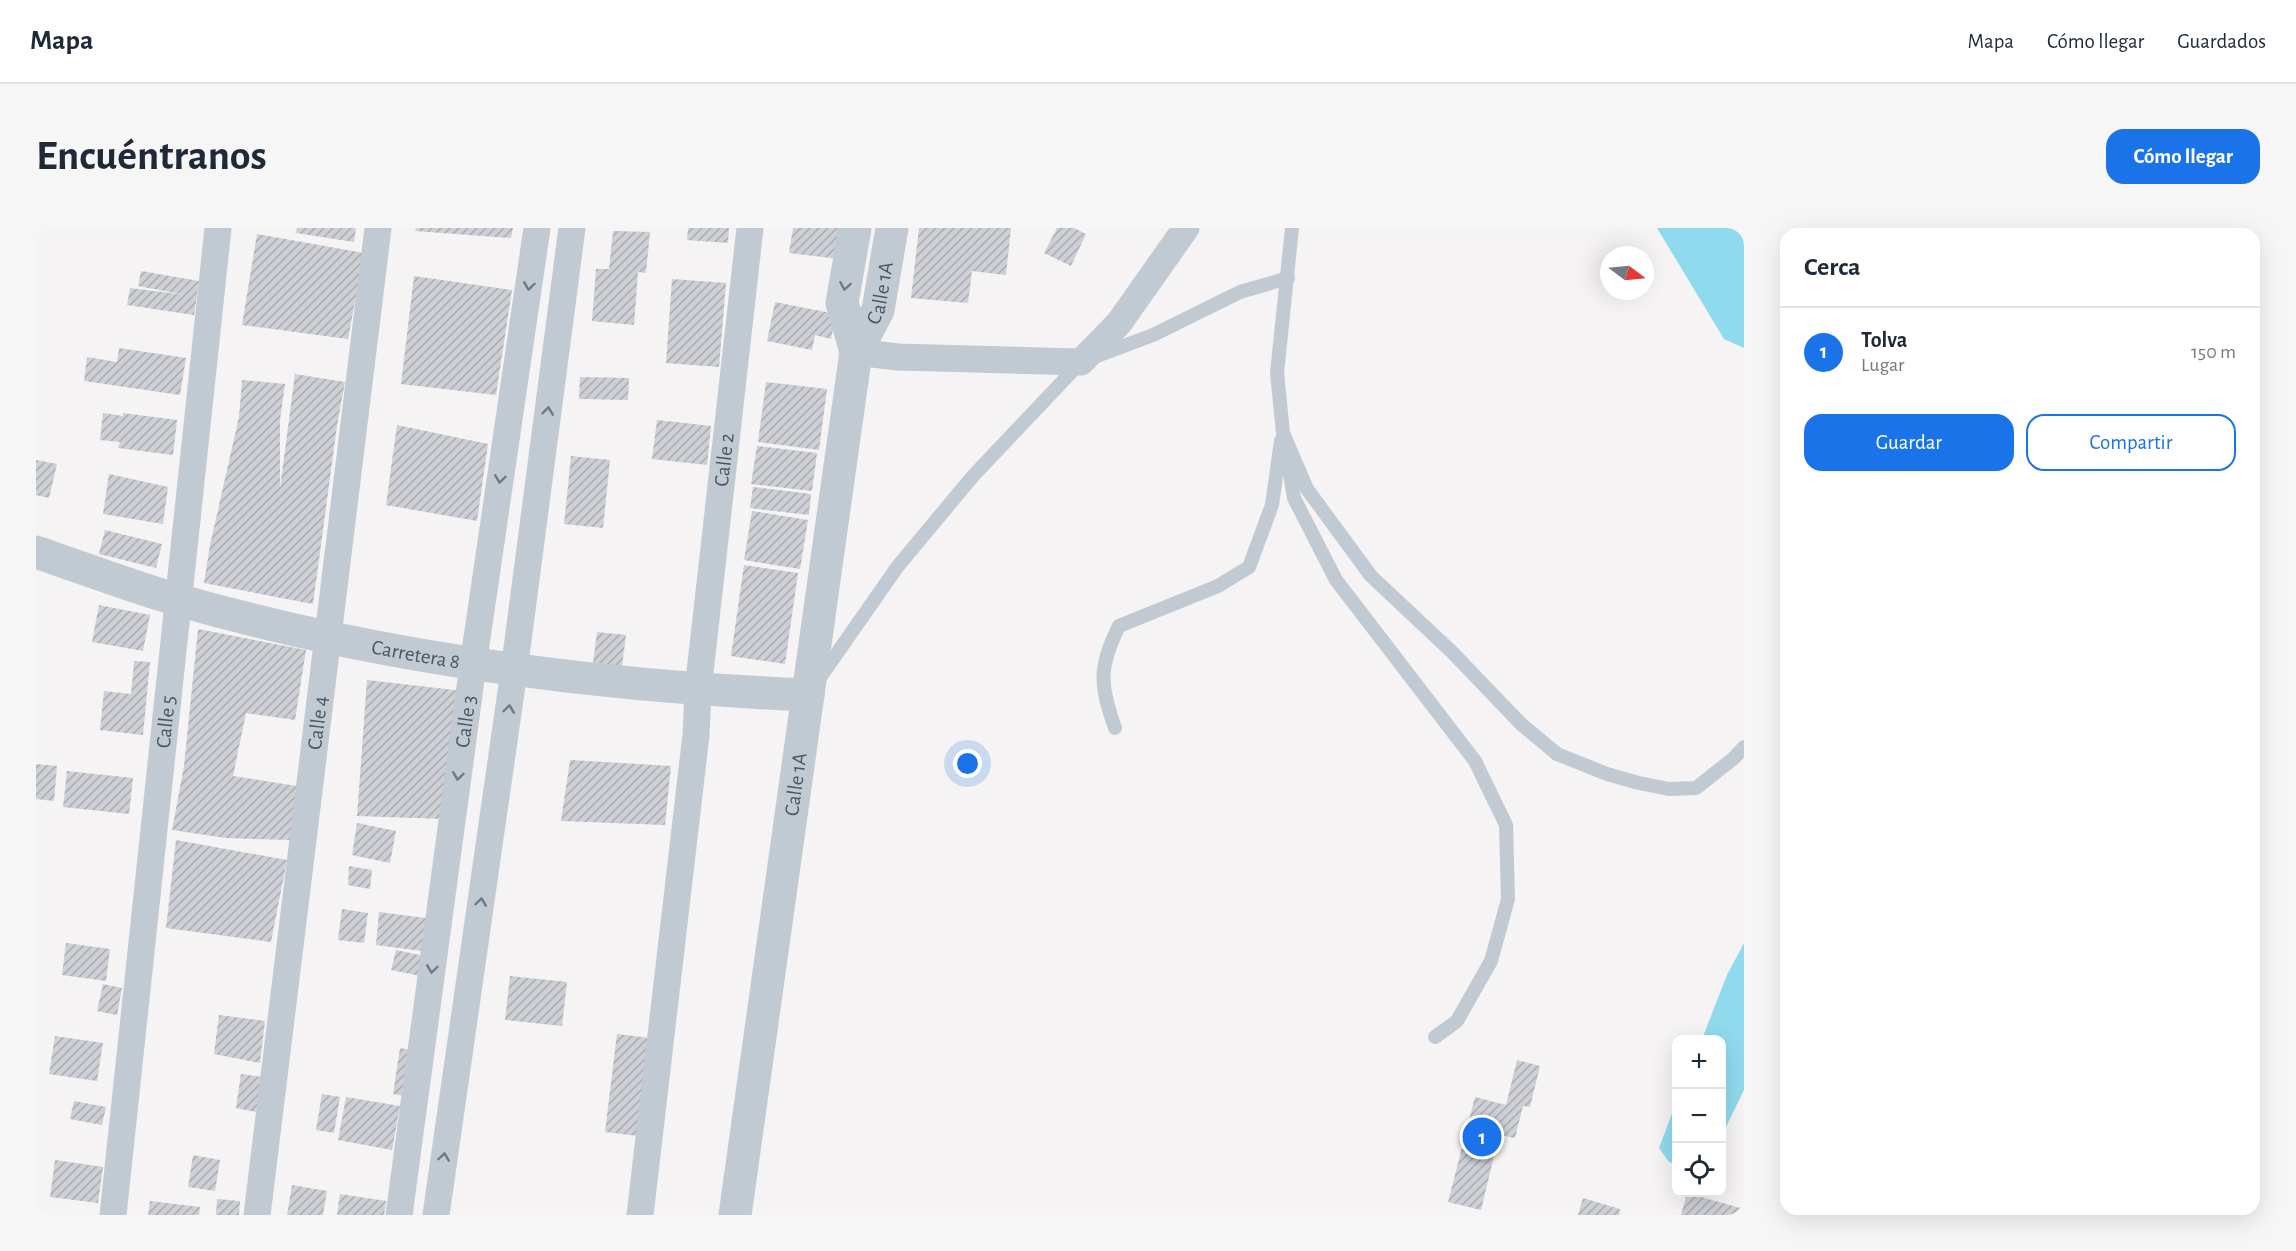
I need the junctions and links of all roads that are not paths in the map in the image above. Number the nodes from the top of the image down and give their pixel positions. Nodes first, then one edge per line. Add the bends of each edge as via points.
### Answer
1 (218, 228) edge
2 (378, 228) edge
3 (537, 228) edge
4 (572, 228) edge
5 (750, 228) edge
6 (855, 228) edge
7 (892, 228) edge
8 (1186, 228) edge
9 (1292, 228) edge
10 (1288, 278) junction
11 (856, 352) junction
12 (1082, 362) junction
13 (1283, 433) junction
14 (36, 552) edge
15 (177, 600) junction
16 (328, 638) junction
17 (473, 665) junction
18 (514, 671) junction
19 (698, 690) junction
20 (808, 695) junction
21 (1115, 729) dead end
22 (1744, 747) edge
23 (1435, 1037) dead end
24 (113, 1215) edge
25 (257, 1215) edge
26 (399, 1215) edge
27 (436, 1215) edge
28 (640, 1215) edge
29 (735, 1215) edge

1 - 15 street, Calle 5
2 - 16 street, Calle 4
3 -> 17 street, Calle 3
18 -> 4 street, Calle 3
5 - 19 street, Calle 2
6 -> 11 street, Calle 1A via 842,303
7 - 11 street, Calle 1A via 878,310
8 - 12 street via 1119,322
9 - 10 lane
10 - 12 lane via 1240,292 1153,335
10 - 13 lane via 1277,373
11 - 12 street via 897,357
11 - 20 street, Calle 1A
12 - 20 lane via 972,476 906,557
13 - 21 lane via 1272,505 1249,567 1218,586 1119,626 1104,663 1104,697
13 - 22 lane via 1307,489 1371,576 1521,724 1557,754 1639,783 1668,789 1696,788
13 - 23 lane via 1294,498 1336,580 1475,761 1506,825 1508,899 1491,960 1457,1021
14 - 15 street, Carretera 8
15 - 16 street, Carretera 8
15 - 24 street, Calle 5
16 - 17 street, Carretera 8
16 - 25 street, Calle 4
17 - 18 street, Carretera 8
17 -> 26 street, Calle 3
18 - 19 street, Carretera 8
27 -> 18 street, Calle 3
19 - 20 street, Carretera 8
19 - 28 street, Calle 2
20 - 29 street, Calle 1A

